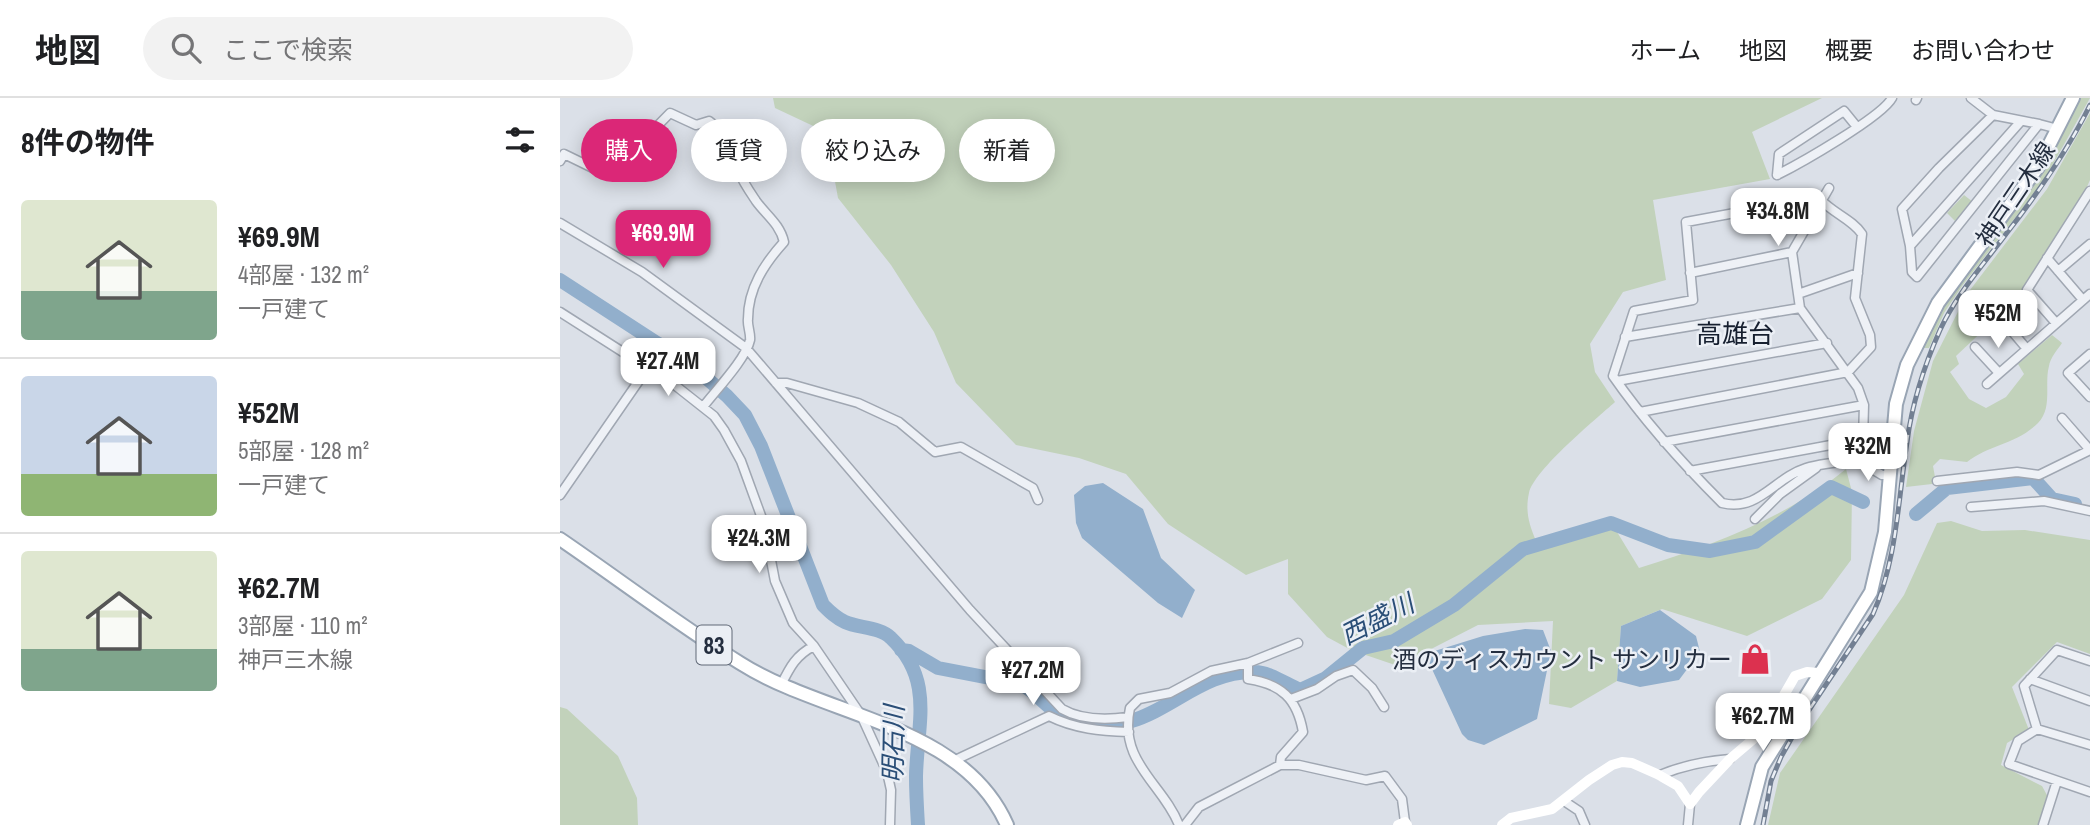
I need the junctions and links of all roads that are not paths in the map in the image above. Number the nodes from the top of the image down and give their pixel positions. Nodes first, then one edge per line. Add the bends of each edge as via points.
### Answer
1 (1892, 98) edge
2 (1971, 98) edge
3 (2073, 98) edge
4 (1993, 115) junction
5 (2021, 121) junction
6 (2039, 124) junction
7 (1857, 127) junction
8 (2057, 129) junction
9 (560, 162) edge
10 (1829, 188) dead end
11 (2090, 191) edge
12 (1821, 200) junction
13 (2087, 204) edge
14 (560, 223) edge
15 (2090, 244) edge
16 (1910, 246) junction
17 (1792, 253) junction
18 (2047, 258) junction
19 (2058, 271) junction
20 (1690, 273) junction
21 (1858, 273) junction
22 (1798, 294) junction
23 (2087, 297) edge
24 (1800, 308) junction
25 (560, 312) edge
26 (2005, 323) dead end
27 (2056, 323) junction
28 (1625, 337) junction
29 (1826, 342) junction
30 (1975, 346) dead end
31 (746, 348) junction
32 (2027, 348) junction
33 (2090, 354) edge
34 (647, 369) junction
35 (1848, 372) junction
36 (1999, 373) junction
37 (1617, 381) junction
38 (776, 383) junction
39 (1987, 384) dead end
40 (2090, 397) edge
41 (1864, 405) junction
42 (703, 407) junction
43 (1640, 412) junction
44 (2062, 418) dead end
45 (1863, 439) junction
46 (1664, 442) junction
47 (2090, 450) edge
48 (1867, 459) junction
49 (1818, 467) junction
50 (1690, 471) junction
51 (1889, 475) junction
52 (1937, 481) dead end
53 (560, 495) edge
54 (1038, 500) dead end
55 (1971, 507) dead end
56 (2090, 511) edge
57 (1755, 519) dead end
58 (560, 539) edge
59 (1298, 643) dead end
60 (814, 646) junction
61 (2090, 661) edge
62 (1248, 663) junction
63 (1816, 673) junction
64 (2030, 679) junction
65 (781, 685) junction
66 (1291, 699) junction
67 (2090, 701) edge
68 (1384, 708) dead end
69 (861, 715) junction
70 (1128, 717) junction
71 (2037, 729) junction
72 (1129, 732) junction
73 (2090, 745) edge
74 (1730, 760) junction
75 (953, 761) junction
76 (1280, 765) junction
77 (1660, 775) junction
78 (2057, 781) junction
79 (2090, 791) edge
80 (1564, 801) junction
81 (1690, 804) junction
82 (1403, 824) edge
83 (2046, 824) edge
84 (890, 825) edge
85 (1007, 825) edge
86 (1180, 825) edge
87 (1185, 825) edge
88 (1502, 825) edge
89 (1585, 825) edge
90 (1688, 825) edge
91 (1747, 825) edge

1 - 7 street
2 - 4 street
3 - 8 main road, 神戸三木線
4 - 5 street
4 - 16 street via 1902,209
5 - 6 street
5 - 16 street
6 - 8 street
6 - 16 street via 1917,277 1912,272
7 - 7 street via 1796,165 1777,176 1779,154 1844,111
8 - 51 main road, 神戸三木線 via 2038,167 1938,303 1907,365 1896,404
9 - 31 street via 564,154 601,172 611,154 624,160 670,113 696,125 709,121 718,128 731,146 738,171 784,242 764,265 749,302
10 - 12 street
11 - 13 street
12 - 17 street
12 - 20 street via 1686,222
12 - 21 street via 1862,234
13 - 18 street
14 - 31 street via 642,272
15 - 19 street
17 - 20 street
17 - 22 street
18 - 19 street
18 - 27 street via 2028,290
19 - 23 street
20 - 28 street via 1693,300 1634,311
21 - 22 street
21 - 35 street via 1854,298 1871,347
22 - 24 street
23 - 27 street
24 - 28 street
24 - 29 street
25 - 34 street
26 - 32 street
27 - 32 street
28 - 37 street via 1613,376
29 - 35 street
29 - 37 street
30 - 36 street
31 - 38 street
31 - 42 street
32 - 36 street
33 - 40 street via 2068,373
34 - 42 street
34 - 53 street
35 - 41 street
35 - 43 street
36 - 39 street
37 - 43 street
38 - 54 street via 858,403 899,422 935,452 961,447 1033,488
38 - 70 street via 970,610 1062,709 1074,716
41 - 45 street
41 - 46 street
42 - 60 street via 724,430 741,461 764,524 775,580 793,623
43 - 46 street
44 - 47 street
45 - 48 street
45 - 50 street
46 - 50 street
47 - 52 street via 2039,475 2017,472
48 - 49 street
48 - 51 street via 1872,468
49 - 50 street via 1805,468 1747,504 1732,505 1722,503
49 - 57 street
51 - 63 main road, 神戸三木線 via 1885,532 1871,592
55 - 56 street via 2044,501
58 - 65 main road, 83 via 741,664
59 - 62 street
60 - 65 street via 793,661
60 - 69 street
61 - 64 street via 2057,650
62 - 66 street via 1248,679 1283,690
62 - 70 street via 1211,671 1170,694 1139,699
63 - 74 main road via 1795,676 1764,730
63 - 91 main road, 神戸三木線 via 1762,767
64 - 67 street
64 - 71 street via 2024,687
65 - 69 main road, 83
66 - 68 street via 1353,670
66 - 76 street via 1303,732 1281,757
69 - 75 main road, 83
69 - 84 street via 887,772
70 - 72 street
71 - 73 street
71 - 78 street via 2018,741 2009,764
72 - 75 street via 1076,727 1049,716
72 - 86 street via 1134,755
74 - 77 street via 1692,764
74 - 81 main road
75 - 85 main road, 83 via 988,790
76 - 82 street via 1366,780 1385,775 1402,799
76 - 87 street via 1199,807
77 - 80 main road via 1632,763 1612,765
77 - 81 main road via 1678,786
78 - 79 street
78 - 83 street
80 - 88 main road
80 - 89 street via 1579,811
81 - 90 street

